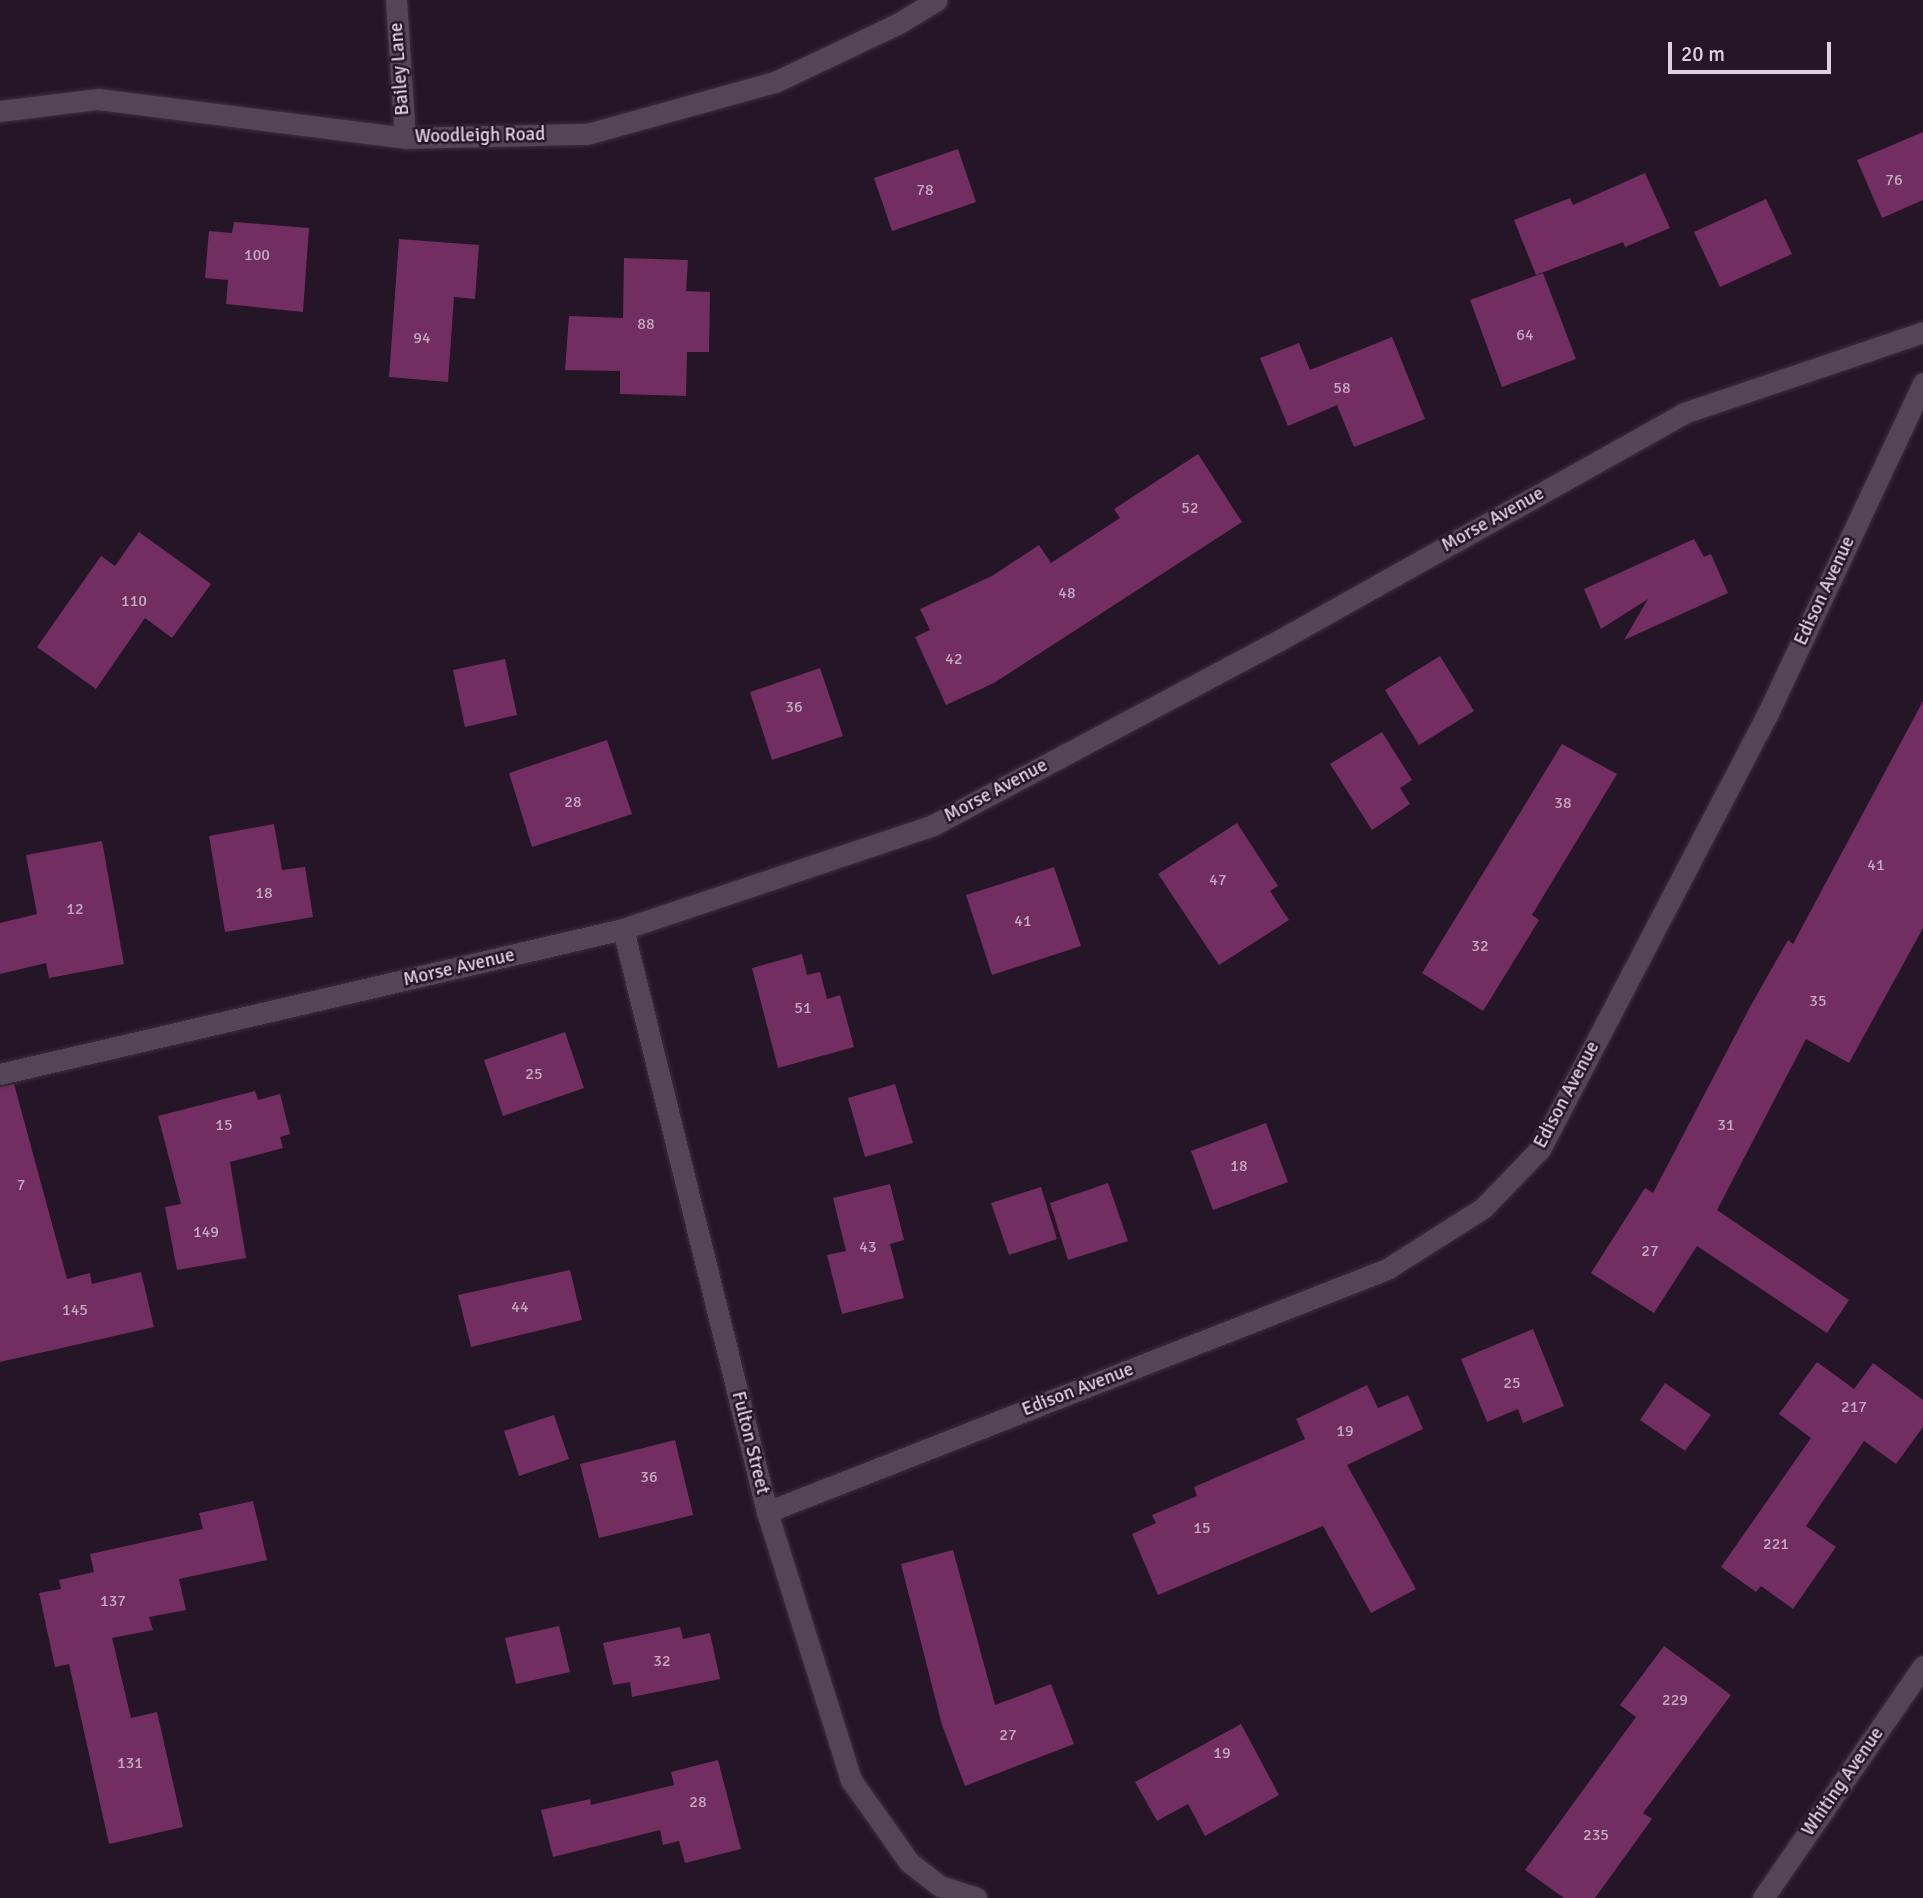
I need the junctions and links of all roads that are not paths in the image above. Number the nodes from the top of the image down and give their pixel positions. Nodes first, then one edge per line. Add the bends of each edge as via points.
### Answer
1 (396, 0) edge
2 (937, 0) edge
3 (0, 111) edge
4 (405, 138) junction
5 (1923, 332) edge
6 (1923, 383) edge
7 (624, 929) junction
8 (0, 1074) edge
9 (767, 1512) junction
10 (1923, 1666) edge
11 (976, 1898) edge
12 (1763, 1898) edge

1 - 4 street, Bailey Lane
2 - 4 street, Woodleigh Road via 775,82 587,134
3 - 4 street, Woodleigh Road via 98,99
5 - 7 street, Morse Avenue via 1685,413 1278,641 933,825
6 - 9 street, Edison Avenue via 1767,715 1540,1149 1483,1209 1387,1269
7 - 8 street, Morse Avenue
7 - 9 street, Fulton Street
9 - 11 street, Fulton Street via 851,1780 909,1862 940,1886
10 - 12 street, Whiting Avenue

